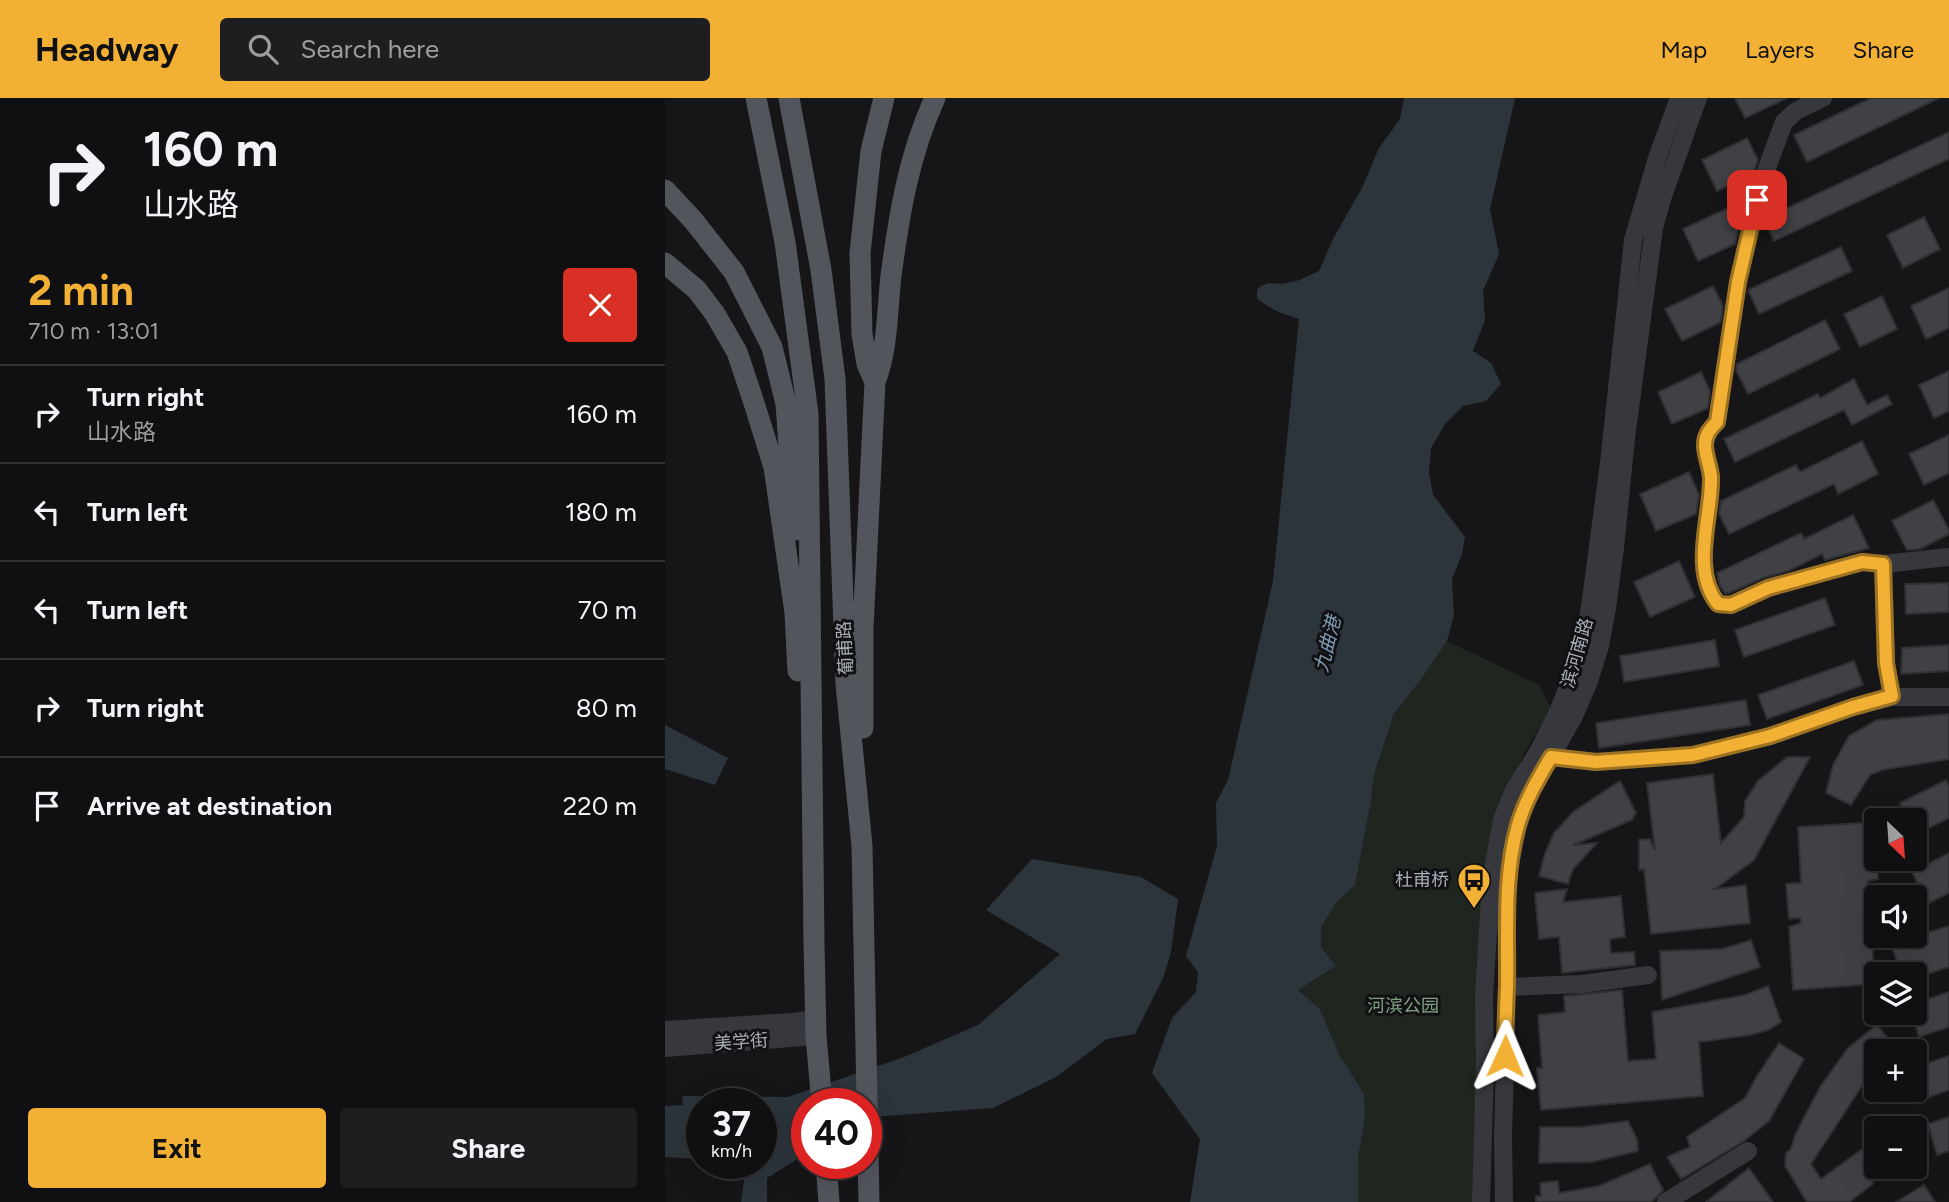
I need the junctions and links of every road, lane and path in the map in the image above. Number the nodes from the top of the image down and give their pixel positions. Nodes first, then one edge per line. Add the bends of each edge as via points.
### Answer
1 (756, 98) edge
2 (789, 98) edge
3 (884, 98) edge
4 (935, 98) edge
5 (1679, 98) edge
6 (1698, 98) edge
7 (1822, 98) edge
8 (665, 190) edge
9 (665, 263) edge
10 (875, 382) junction
11 (1949, 557) edge
12 (1883, 564) junction
13 (795, 613) junction
14 (1892, 696) junction
15 (1949, 697) edge
16 (1544, 755) junction
17 (862, 846) junction
18 (814, 943) junction
19 (1649, 975) dead end
20 (1507, 987) junction
21 (816, 1027) junction
22 (665, 1030) edge
23 (665, 1048) edge
24 (821, 1088) edge
25 (1748, 1151) dead end
26 (827, 1179) edge
27 (829, 1202) edge
28 (869, 1202) edge
29 (1481, 1202) edge
30 (1504, 1202) edge
31 (1666, 1202) edge

1 - 18 main road, 葡甫路 via 785,242 808,414
2 - 17 main road, 葡甫路 via 821,270 835,380 846,684
3 - 10 main road via 871,150 859,253 862,334
4 - 10 main road via 911,165 882,364
5 - 16 street, 滨河南路 via 1633,240 1590,607 1580,657
6 - 16 street via 1654,228 1600,646 1574,716
7 - 12 street via 1784,122 1757,200 1738,282 1717,422 1705,445 1711,478 1704,563 1712,597 1718,604 1731,605 1768,588 1826,571 1862,562
8 - 13 main road via 734,272 772,347 786,404 795,519
9 - 13 main road via 697,290 737,352 774,467
10 - 17 main road via 863,628
11 - 12 street
12 - 14 street via 1886,663
13 - 18 main road
14 - 15 street
14 - 16 street via 1770,736 1693,755 1596,762
16 - 20 street via 1518,825 1509,870
16 - 29 street, 滨河南路 via 1514,790 1502,820 1491,880
17 - 28 main road, 葡甫路
18 - 21 main road, 葡甫路
19 - 20 street
20 - 30 street
21 - 22 street, 美学街 via 792,1022
21 - 23 street, 美学街
21 - 24 main road, 葡甫路
25 - 31 street
26 - 27 main road

